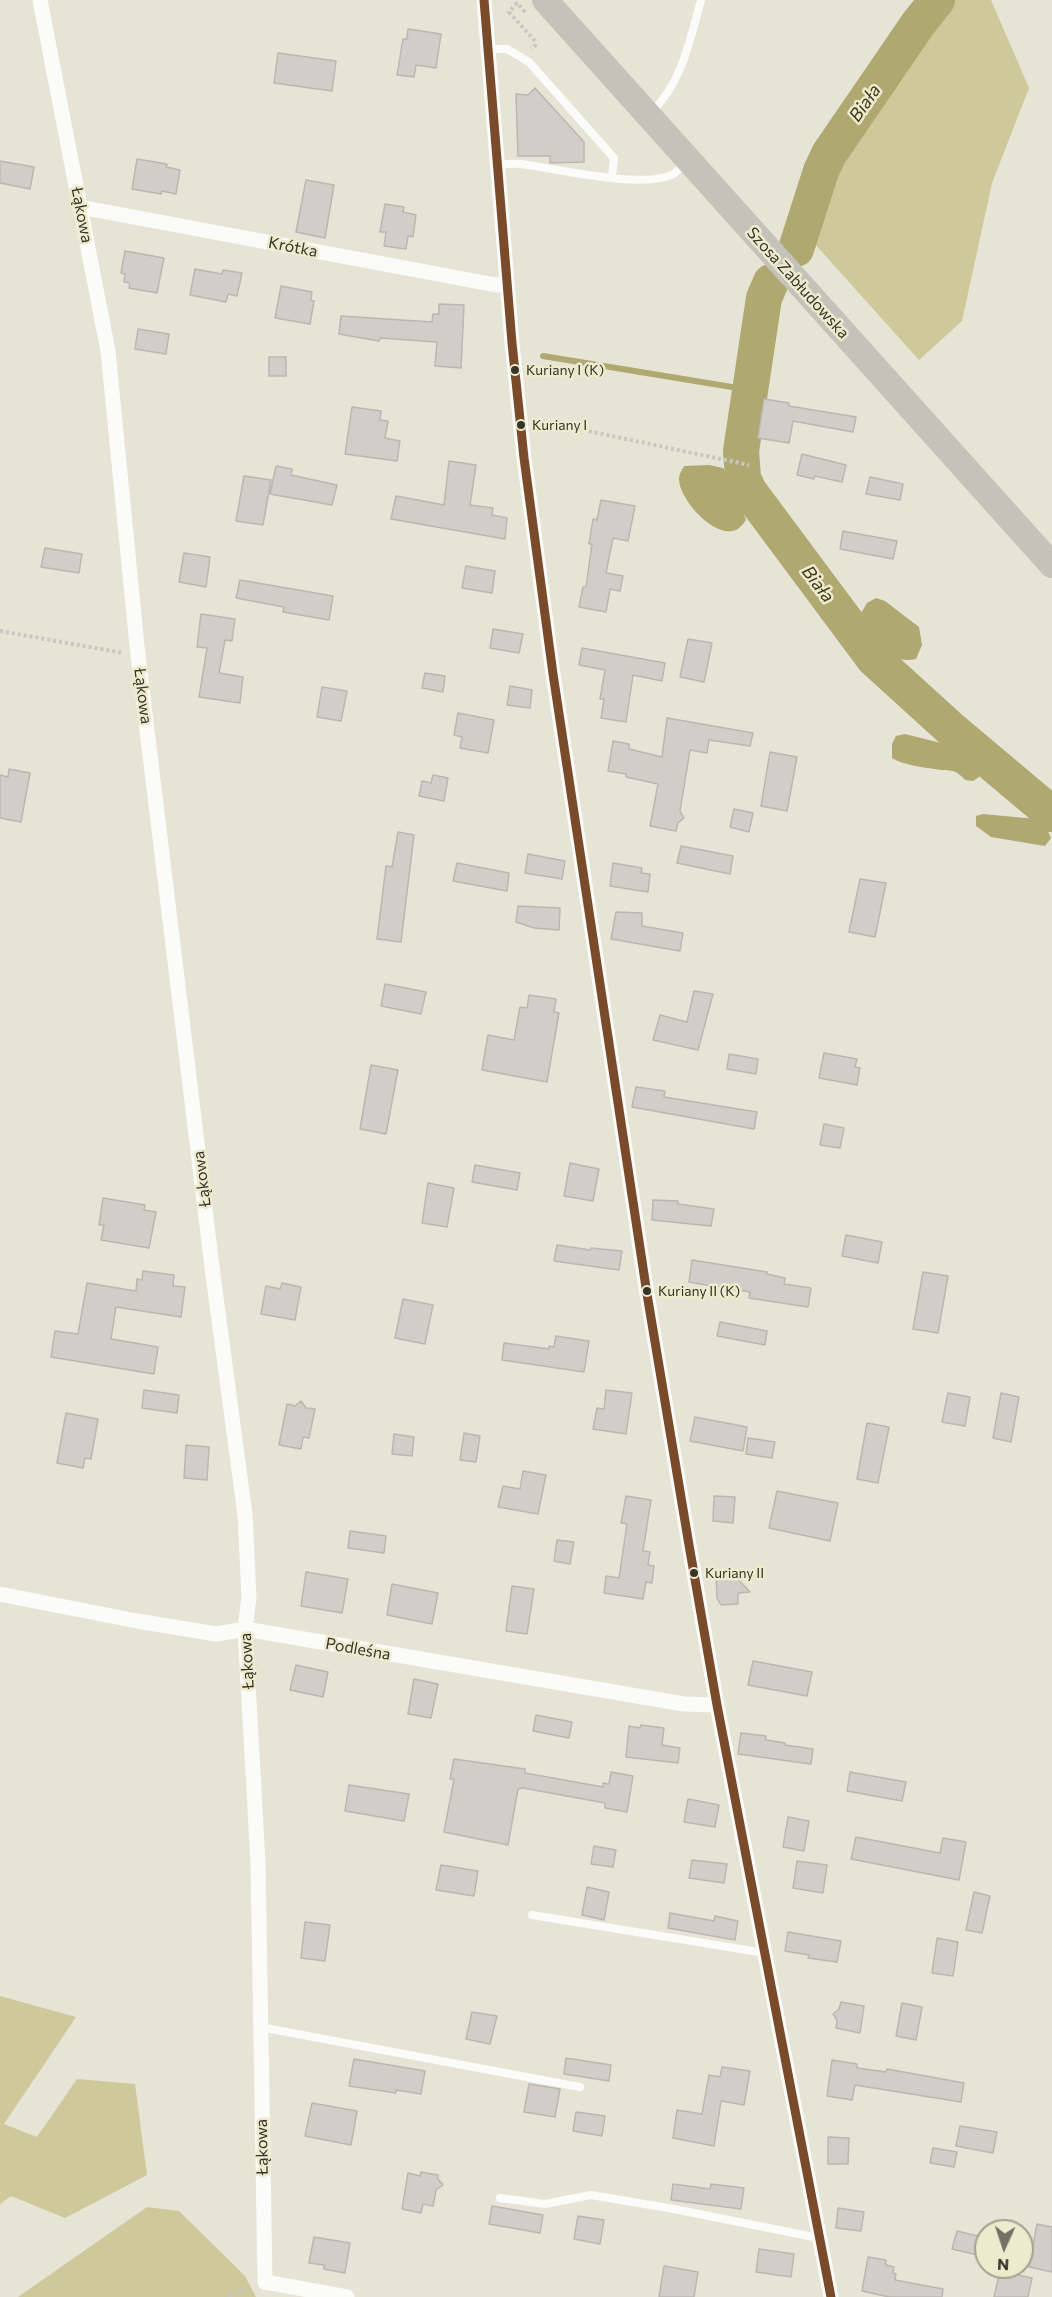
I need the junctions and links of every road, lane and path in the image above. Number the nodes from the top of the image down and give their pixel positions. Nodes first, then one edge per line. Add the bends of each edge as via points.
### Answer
1 (40, 0) edge
2 (484, 0) edge
3 (545, 0) edge
4 (701, 0) edge
5 (487, 49) junction
6 (648, 115) junction
7 (688, 160) junction
8 (498, 165) junction
9 (612, 177) junction
10 (80, 207) junction
11 (506, 284) junction
12 (520, 417) junction
13 (749, 465) dead end
14 (1052, 565) edge
15 (0, 631) edge
16 (138, 656) junction
17 (0, 1594) edge
18 (245, 1629) junction
19 (717, 1704) junction
20 (532, 1916) dead end
21 (765, 1953) junction
22 (260, 2027) junction
23 (580, 2087) dead end
24 (500, 2198) dead end
25 (819, 2238) junction
26 (265, 2282) junction
27 (229, 2297) edge
28 (347, 2297) edge
29 (831, 2297) edge

1 - 10 street, Łąkowa
2 - 5 street
3 - 6 highway, Szosa Zabłudowska
4 - 6 lane via 685,59 660,104
5 - 8 street
5 - 9 lane via 507,49 529,62 614,158
6 - 7 highway, Szosa Zabłudowska
7 - 9 lane via 674,173 658,178
7 - 14 highway, Szosa Zabłudowska
8 - 9 lane via 518,164
8 - 11 street
10 - 11 street, Krótka
10 - 16 street, Łąkowa via 108,351
11 - 12 street
12 - 13 path
12 - 19 street via 553,674 645,1282
15 - 16 path
16 - 18 street, Łąkowa via 245,1515 249,1597
17 - 18 street, Podleśna via 216,1634
18 - 19 street, Podleśna via 684,1704
18 - 22 street, Łąkowa via 258,1862
19 - 21 street
20 - 21 lane
21 - 25 street
22 - 23 lane
22 - 26 street, Łąkowa
24 - 25 lane via 544,2204 591,2195
25 - 29 street
26 - 27 path
26 - 28 street

